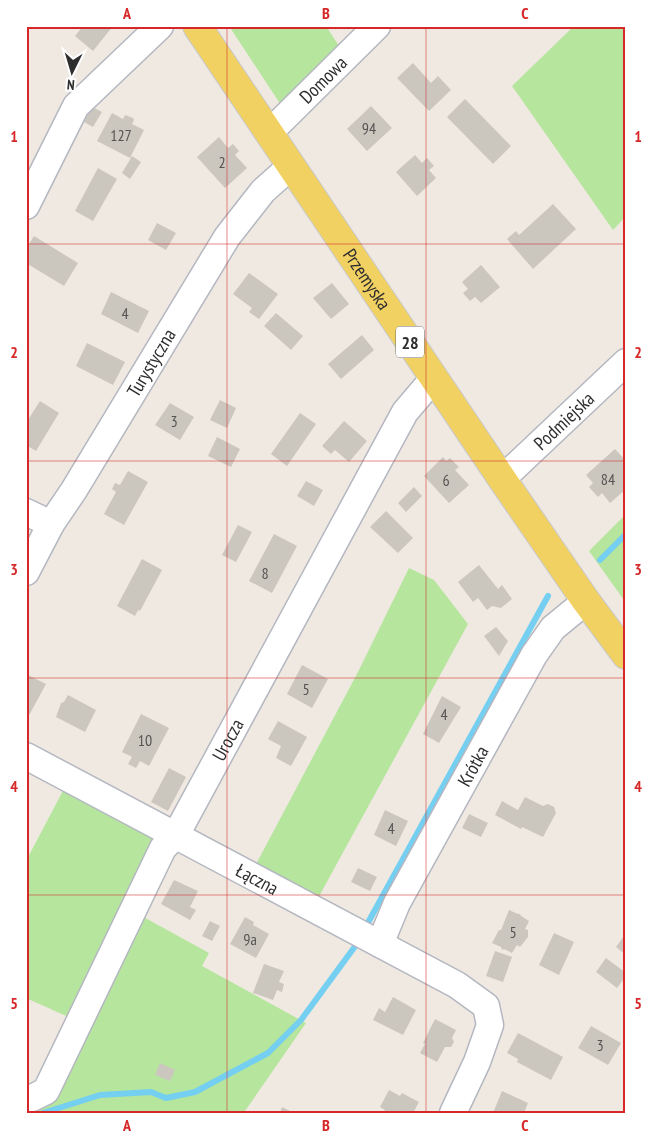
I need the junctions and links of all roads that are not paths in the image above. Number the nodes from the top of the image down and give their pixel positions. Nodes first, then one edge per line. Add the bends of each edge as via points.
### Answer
1 (160, 26) edge
2 (197, 26) edge
3 (377, 26) edge
4 (269, 134) junction
5 (291, 166) junction
6 (26, 206) edge
7 (626, 362) edge
8 (434, 378) junction
9 (502, 479) junction
10 (26, 512) edge
11 (51, 524) junction
12 (26, 572) edge
13 (586, 601) junction
14 (626, 655) edge
15 (26, 756) edge
16 (176, 835) junction
17 (380, 944) junction
18 (26, 1098) edge
19 (453, 1113) edge

1 - 6 street via 76,106
2 - 4 main road, Przemyska / 28
3 - 4 street, Domowa
4 - 5 main road, Przemyska / 28
5 - 8 main road, Przemyska / 28
5 - 11 street, Turystyczna via 264,191 228,237
7 - 9 street, Podmiejska
8 - 9 main road, Przemyska / 28
8 - 16 street, Urocza via 405,412
9 - 13 main road, Przemyska / 28
10 - 11 street
11 - 12 street, Turystyczna
13 - 14 main road, Przemyska / 28
13 - 17 street, Krótka via 553,628 534,655 397,904
15 - 16 street, Łączna
16 - 17 street, Łączna
16 - 18 street, Urocza via 163,848 46,1091
17 - 19 street, Łączna via 457,984 486,1006 490,1026

